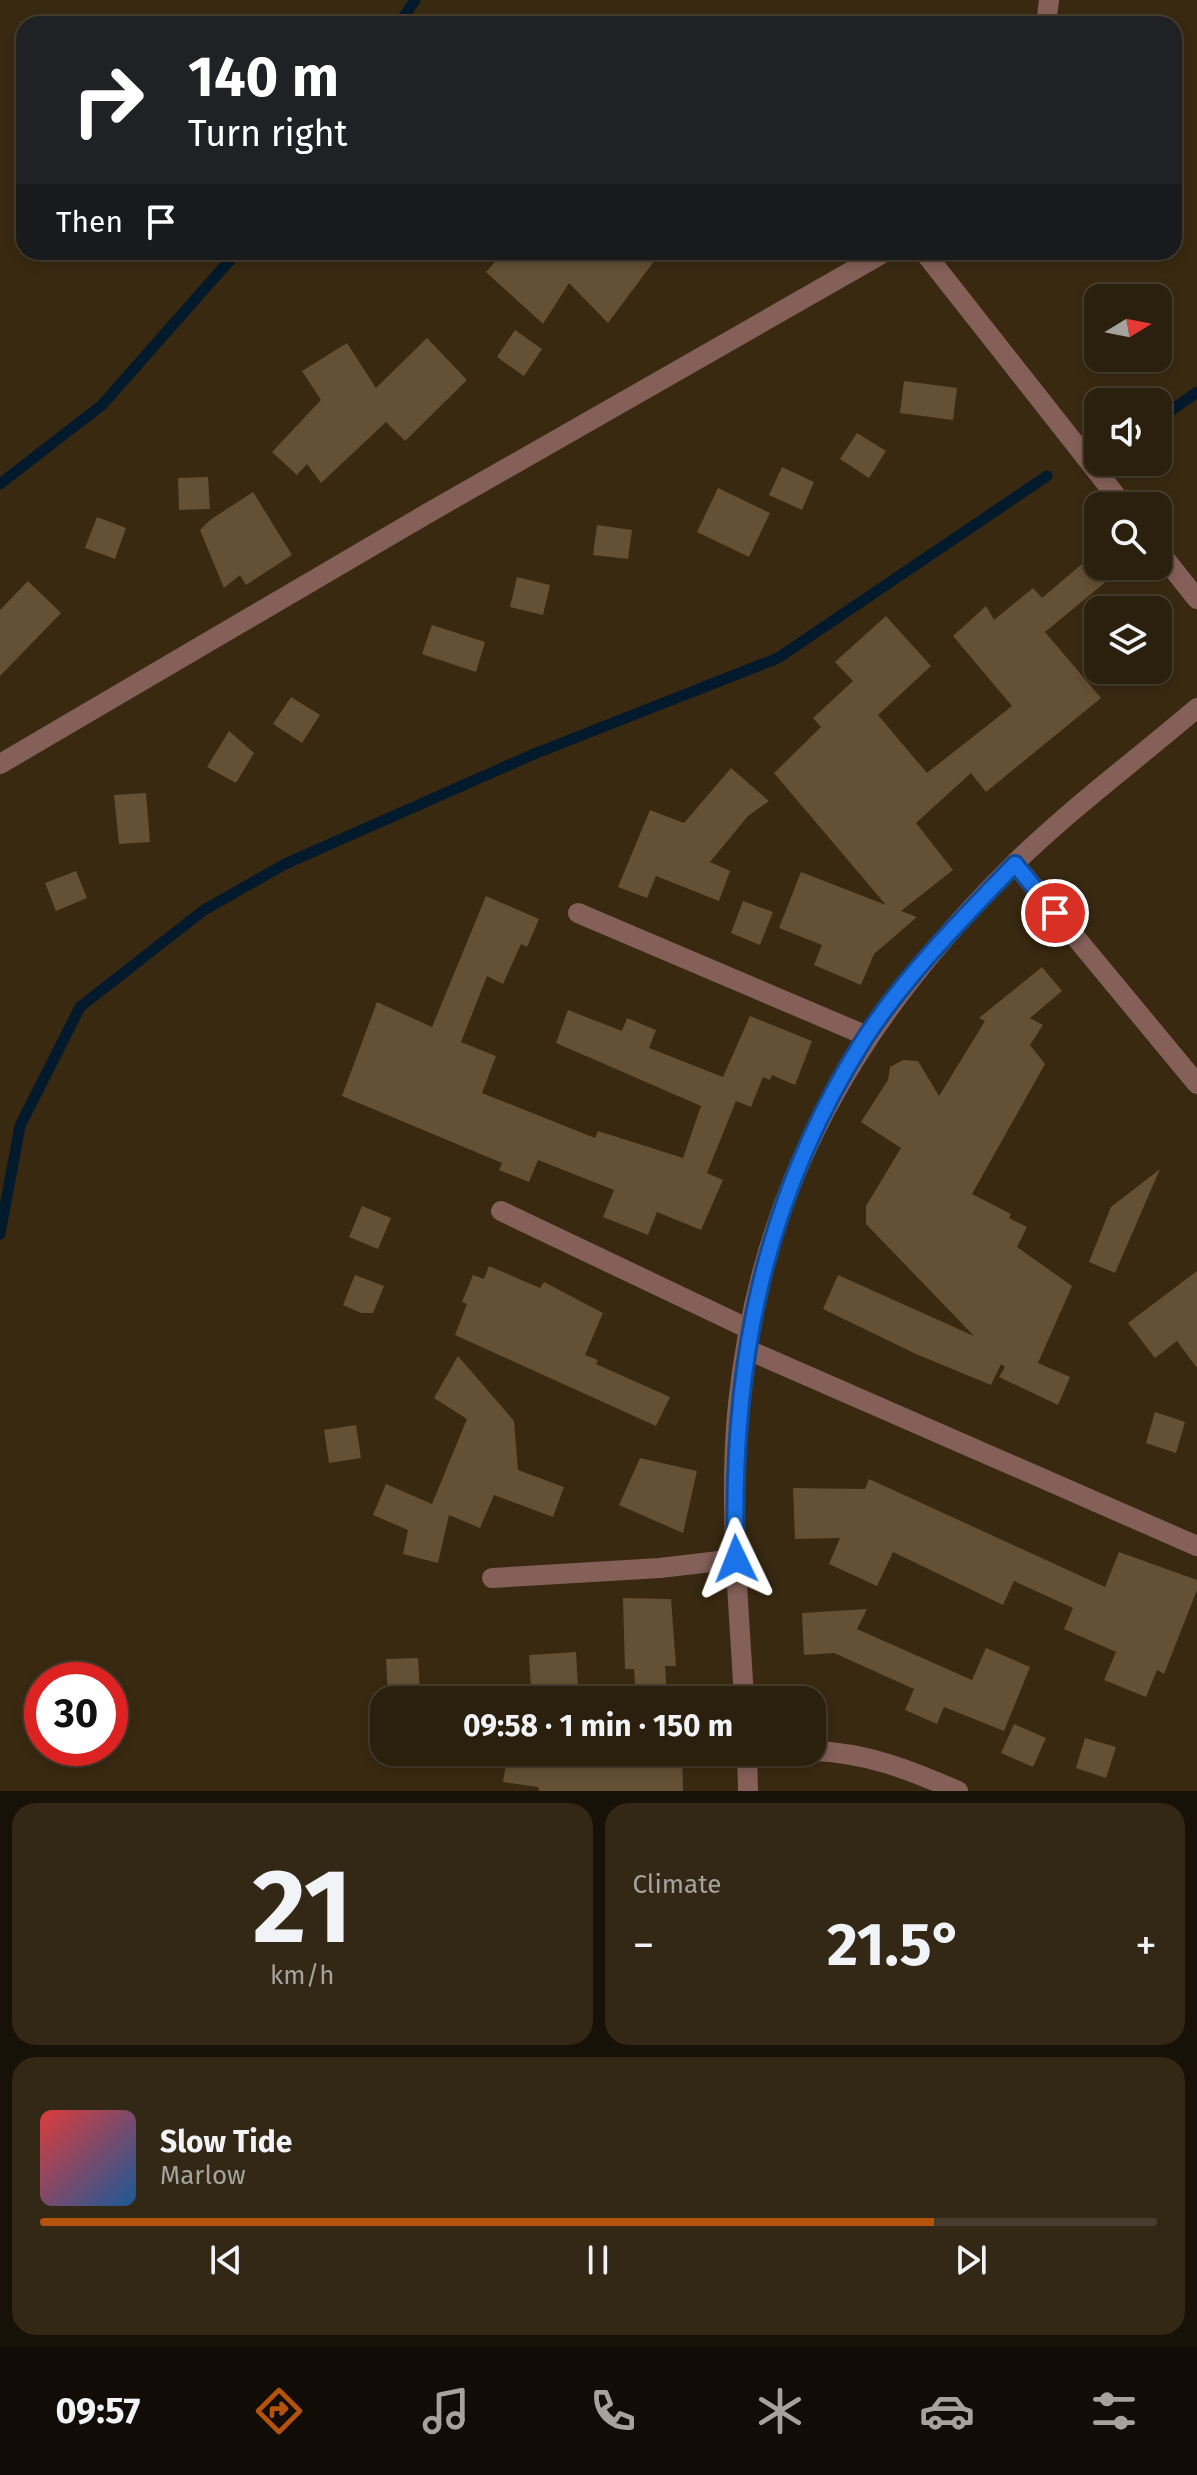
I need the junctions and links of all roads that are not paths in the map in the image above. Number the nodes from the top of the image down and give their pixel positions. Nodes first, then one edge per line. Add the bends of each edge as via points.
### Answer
1 (871, 260) edge
2 (930, 260) edge
3 (1113, 492) edge
4 (1172, 568) edge
5 (1197, 599) edge
6 (1197, 708) edge
7 (0, 764) edge
8 (1015, 864) junction
9 (578, 913) dead end
10 (867, 1036) junction
11 (1197, 1084) edge
12 (501, 1211) dead end
13 (747, 1339) junction
14 (1197, 1546) edge
15 (736, 1559) junction
16 (492, 1578) dead end
17 (743, 1686) edge
18 (826, 1751) edge
19 (747, 1766) edge
20 (748, 1791) edge
21 (958, 1791) edge

1 - 7 street
2 - 3 street
4 - 5 street
6 - 8 street
8 - 10 street via 926,957
8 - 11 street
9 - 10 street
10 - 13 street via 840,1080 790,1189
12 - 13 street
13 - 14 street
13 - 15 street via 734,1481
15 - 16 street
15 - 17 street
18 - 21 street via 886,1762
19 - 20 street

